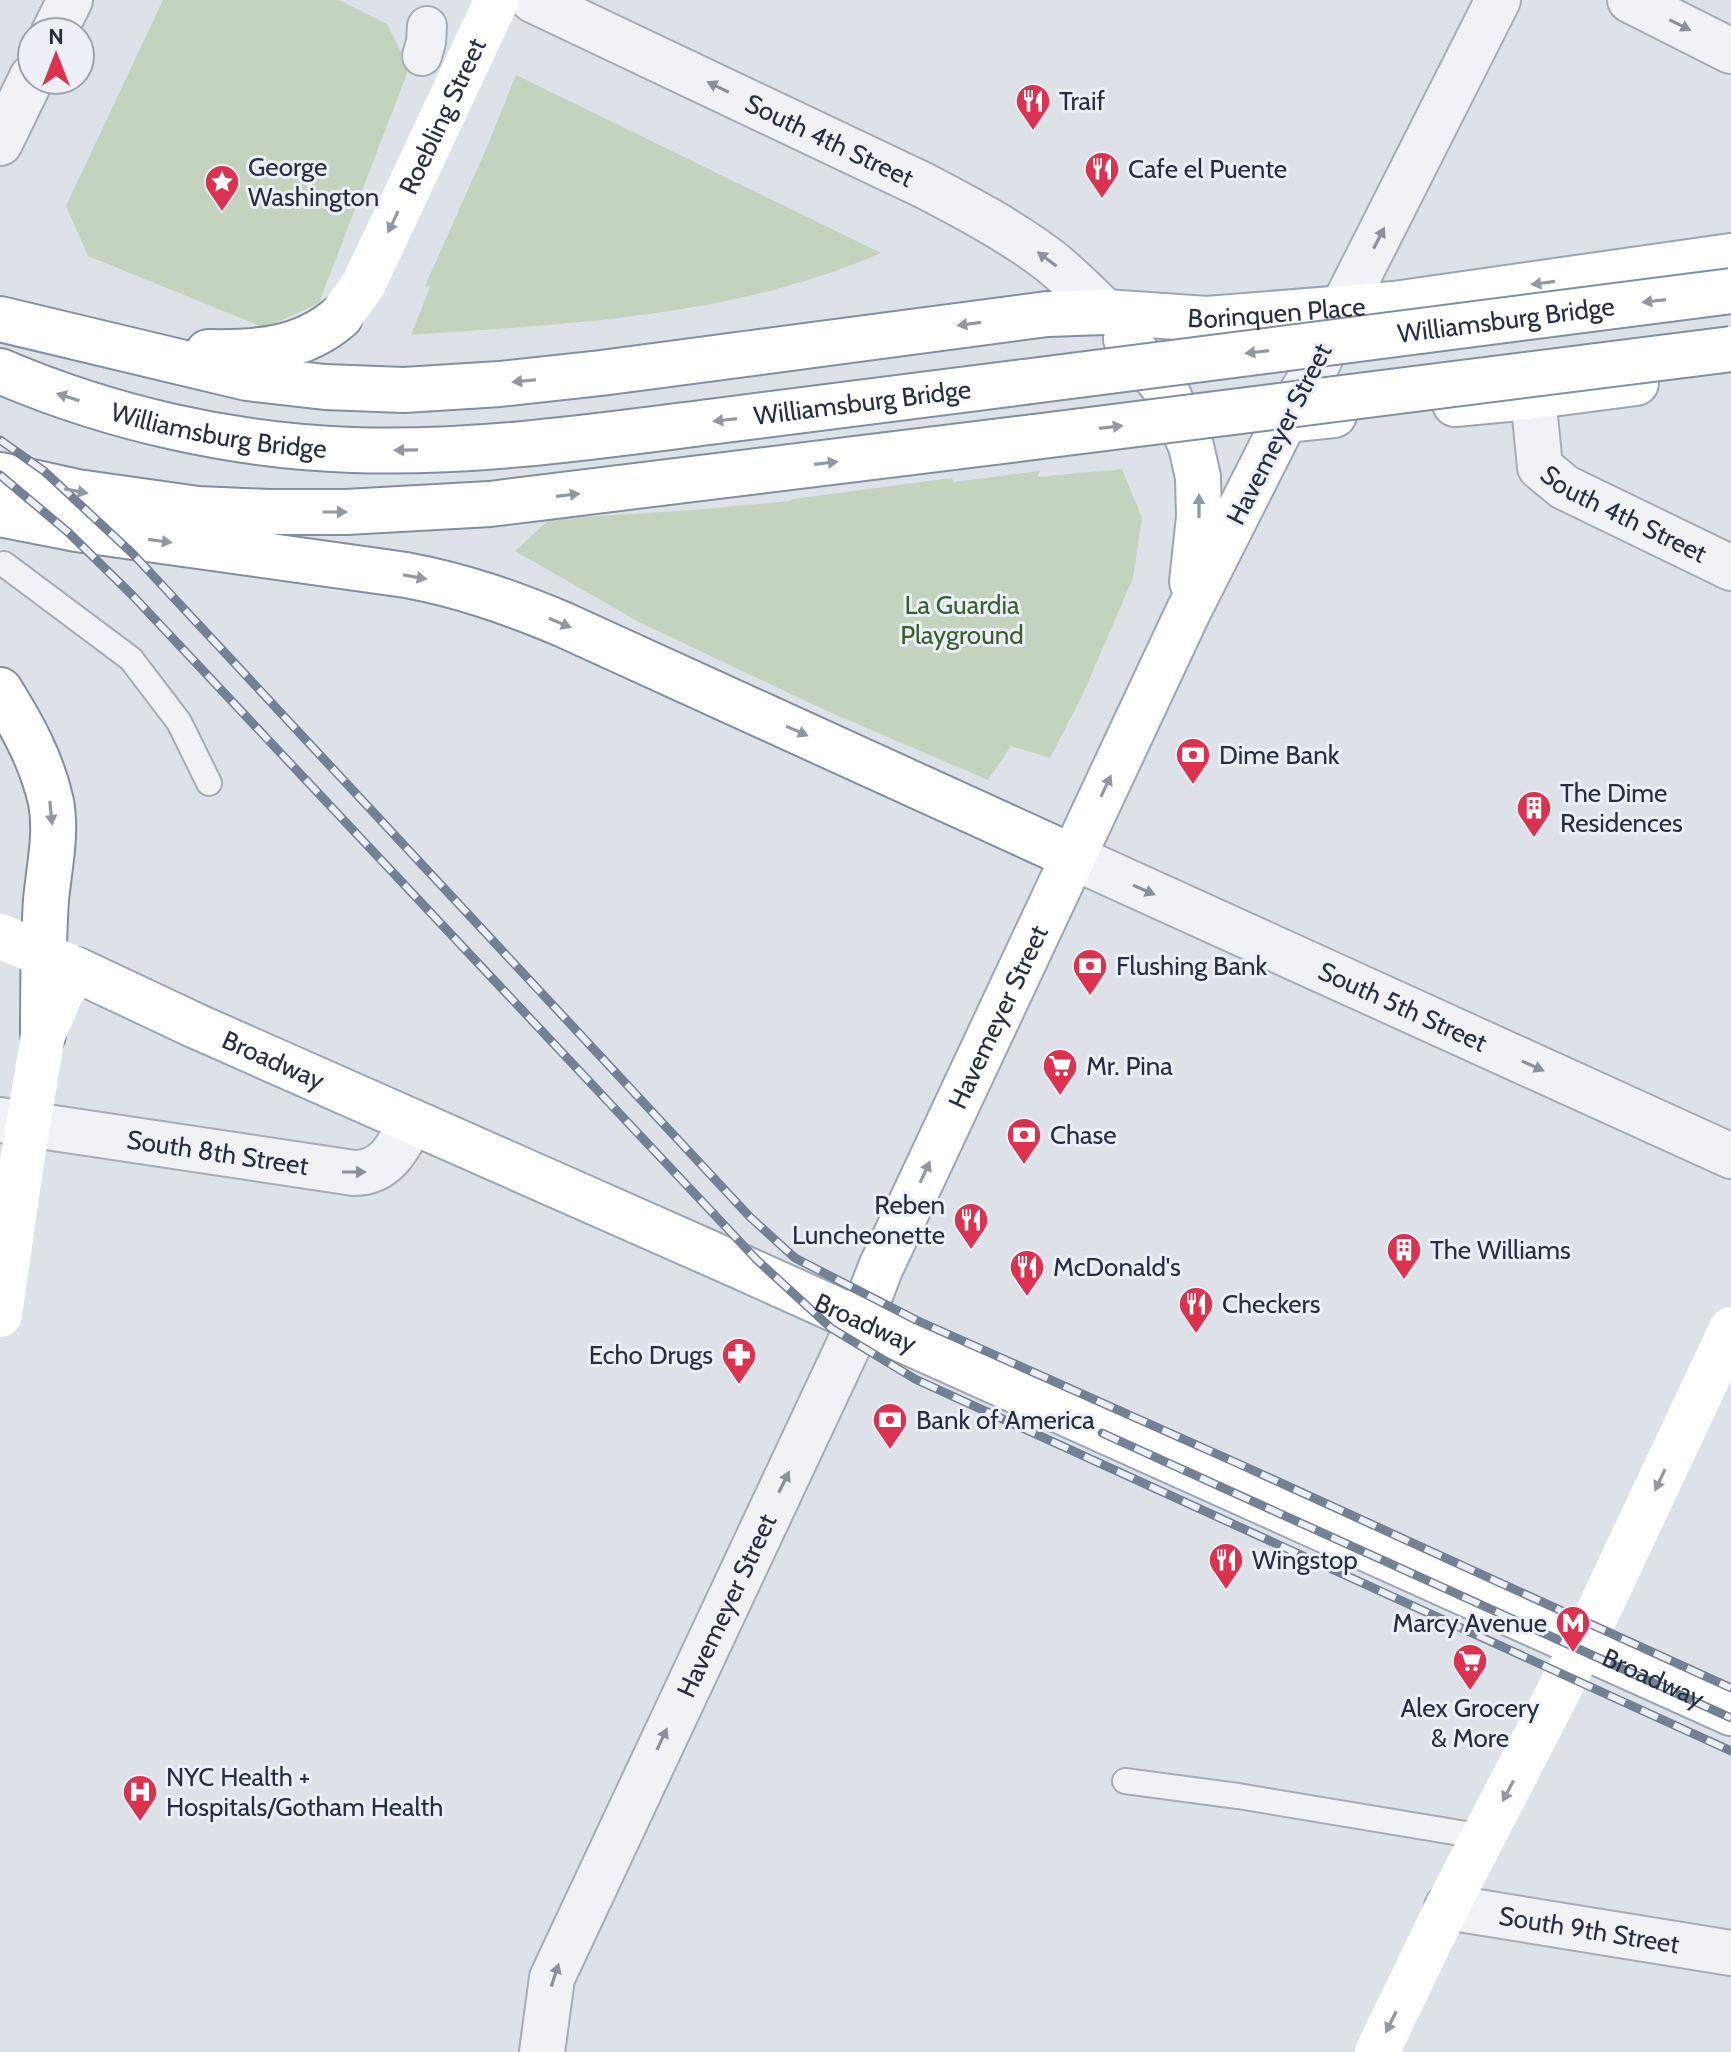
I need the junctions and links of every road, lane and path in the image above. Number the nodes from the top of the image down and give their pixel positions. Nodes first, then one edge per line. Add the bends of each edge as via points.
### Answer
1 (497, 0) edge
2 (533, 0) edge
3 (1498, 0) edge
4 (1630, 0) edge
5 (1731, 51) edge
6 (23, 96) edge
7 (0, 143) edge
8 (1731, 256) edge
9 (1731, 291) edge
10 (1343, 307) junction
11 (1105, 312) junction
12 (0, 319) edge
13 (133, 349) junction
14 (1731, 349) edge
15 (1731, 370) edge
16 (0, 371) edge
17 (1533, 396) junction
18 (1285, 420) junction
19 (0, 475) edge
20 (0, 514) edge
21 (4, 564) dead end
22 (1731, 568) edge
23 (1188, 612) junction
24 (0, 690) edge
25 (209, 783) dead end
26 (1073, 857) junction
27 (0, 936) edge
28 (60, 962) junction
29 (14, 1122) edge
30 (411, 1122) junction
31 (1731, 1156) edge
32 (0, 1315) edge
33 (860, 1321) junction
34 (1731, 1329) edge
35 (1582, 1646) junction
36 (1731, 1713) edge
37 (1125, 1781) dead end
38 (1484, 1837) junction
39 (1447, 1907) junction
40 (1731, 1953) edge
41 (542, 2052) edge
42 (1377, 2052) edge

1 -> 13 main road, Roebling Street via 363,285 340,317 311,336 274,349
11 -> 2 street, South 4th Street via 1049,260 956,202
10 -> 3 street, Havemeyer Street
4 -> 5 street
6 - 7 street
8 -> 10 main road, Borinquen Place
9 -> 16 main road, Williamsburg Bridge, bridge via 537,443 451,449 351,450 232,438 181,429
10 - 11 main road, Borinquen Place via 1207,319
10 - 18 street, Havemeyer Street
11 -> 13 main road, Borinquen Place via 1047,314 601,373 430,389 284,383
23 -> 11 main road via 1199,517 1191,446 1166,390
12 - 13 main road
19 -> 14 main road, bridge via 198,509 346,512 490,504
15 - 17 main road
17 - 18 main road
17 - 22 street, South 4th Street via 1540,467 1564,487
18 - 23 main road, Havemeyer Street
20 -> 26 main road via 406,575 487,594
21 - 25 lane via 131,659 179,722
26 -> 23 main road, Havemeyer Street
24 -> 28 main road via 29,739 51,805
26 -> 31 street, South 5th Street
33 -> 26 main road, Havemeyer Street
27 - 28 main road, Broadway
28 - 29 main road
28 - 30 main road, Broadway
29 -> 30 street, South 8th Street via 365,1173 389,1160
29 - 32 main road
30 - 33 main road, Broadway
33 - 35 main road, Broadway
41 -> 33 street, Havemeyer Street via 552,1978
34 -> 35 main road
35 - 36 main road, Broadway
35 -> 38 main road
37 - 38 lane
38 - 39 main road
39 - 40 street, South 9th Street
39 -> 42 main road

